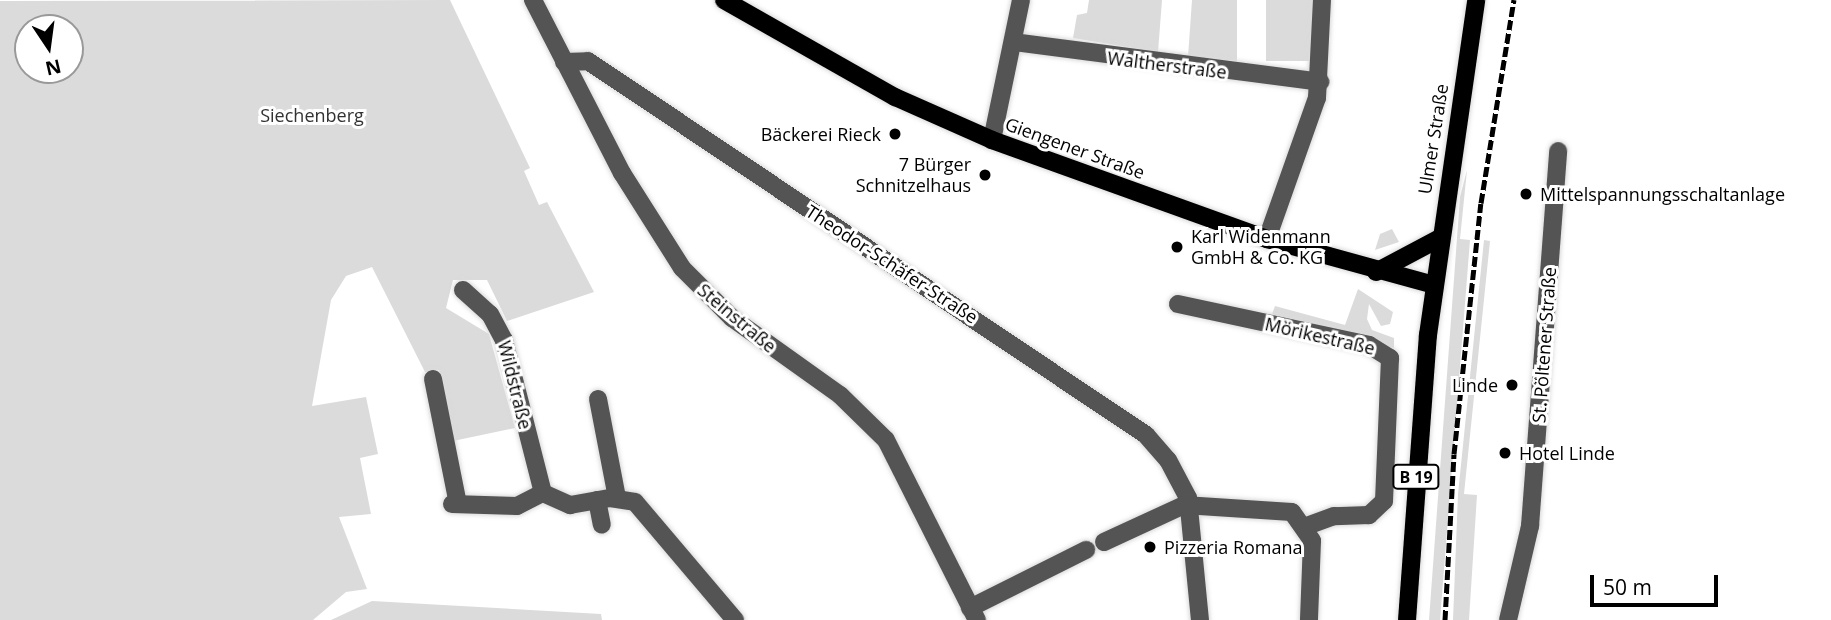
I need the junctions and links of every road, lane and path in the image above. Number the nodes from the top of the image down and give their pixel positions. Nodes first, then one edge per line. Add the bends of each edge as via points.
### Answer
1 (533, 0) edge
2 (723, 0) edge
3 (1021, 0) edge
4 (1322, 0) edge
5 (1476, 0) edge
6 (747, 6) edge
7 (1014, 42) junction
8 (564, 62) junction
9 (1320, 82) junction
10 (992, 140) junction
11 (1558, 151) dead end
12 (1440, 238) junction
13 (1267, 239) junction
14 (1376, 272) junction
15 (1434, 285) junction
16 (463, 290) dead end
17 (1178, 304) dead end
18 (433, 379) dead end
19 (598, 399) dead end
20 (543, 493) junction
21 (617, 498) junction
22 (597, 500) junction
23 (1189, 505) junction
24 (602, 525) dead end
25 (1307, 526) junction
26 (1104, 542) dead end
27 (1086, 550) dead end
28 (973, 614) edge
29 (735, 620) edge
30 (1200, 620) edge
31 (1310, 620) edge
32 (1408, 620) edge
33 (1508, 620) edge

1 - 8 street, Steinstraße
2 - 6 main road, Giengener Straße
3 - 7 street
4 - 9 street
5 - 12 main road, Ulmer Straße / B 19
6 - 10 main road, Giengener Straße via 895,97
7 - 9 street, Waltherstraße
7 - 10 street
8 - 23 street, Theodor-Schäfer-Straße via 588,61 1078,387 1158,447
8 - 28 street, Steinstraße via 682,268 732,318 841,395 887,440
9 - 13 street
10 - 13 main road, Giengener Straße
11 - 33 street, St. Pöltener Straße via 1530,526
12 - 14 main road
12 - 15 main road, Ulmer Straße / B 19
13 - 14 main road, Giengener Straße
14 - 15 main road, Giengener Straße
15 - 32 main road, B 19
16 - 20 street, Wildstraße via 490,314 504,340
17 - 25 street, Mörikestraße via 1369,345 1390,358 1384,501 1369,515 1334,516
18 - 20 street via 455,504 517,506
19 - 21 street
20 - 22 street via 563,504
21 - 22 street
21 - 29 street via 640,505
22 - 24 street
23 - 25 street via 1285,510
23 - 26 street
23 - 30 street
25 - 31 street via 1313,556
27 - 28 street

